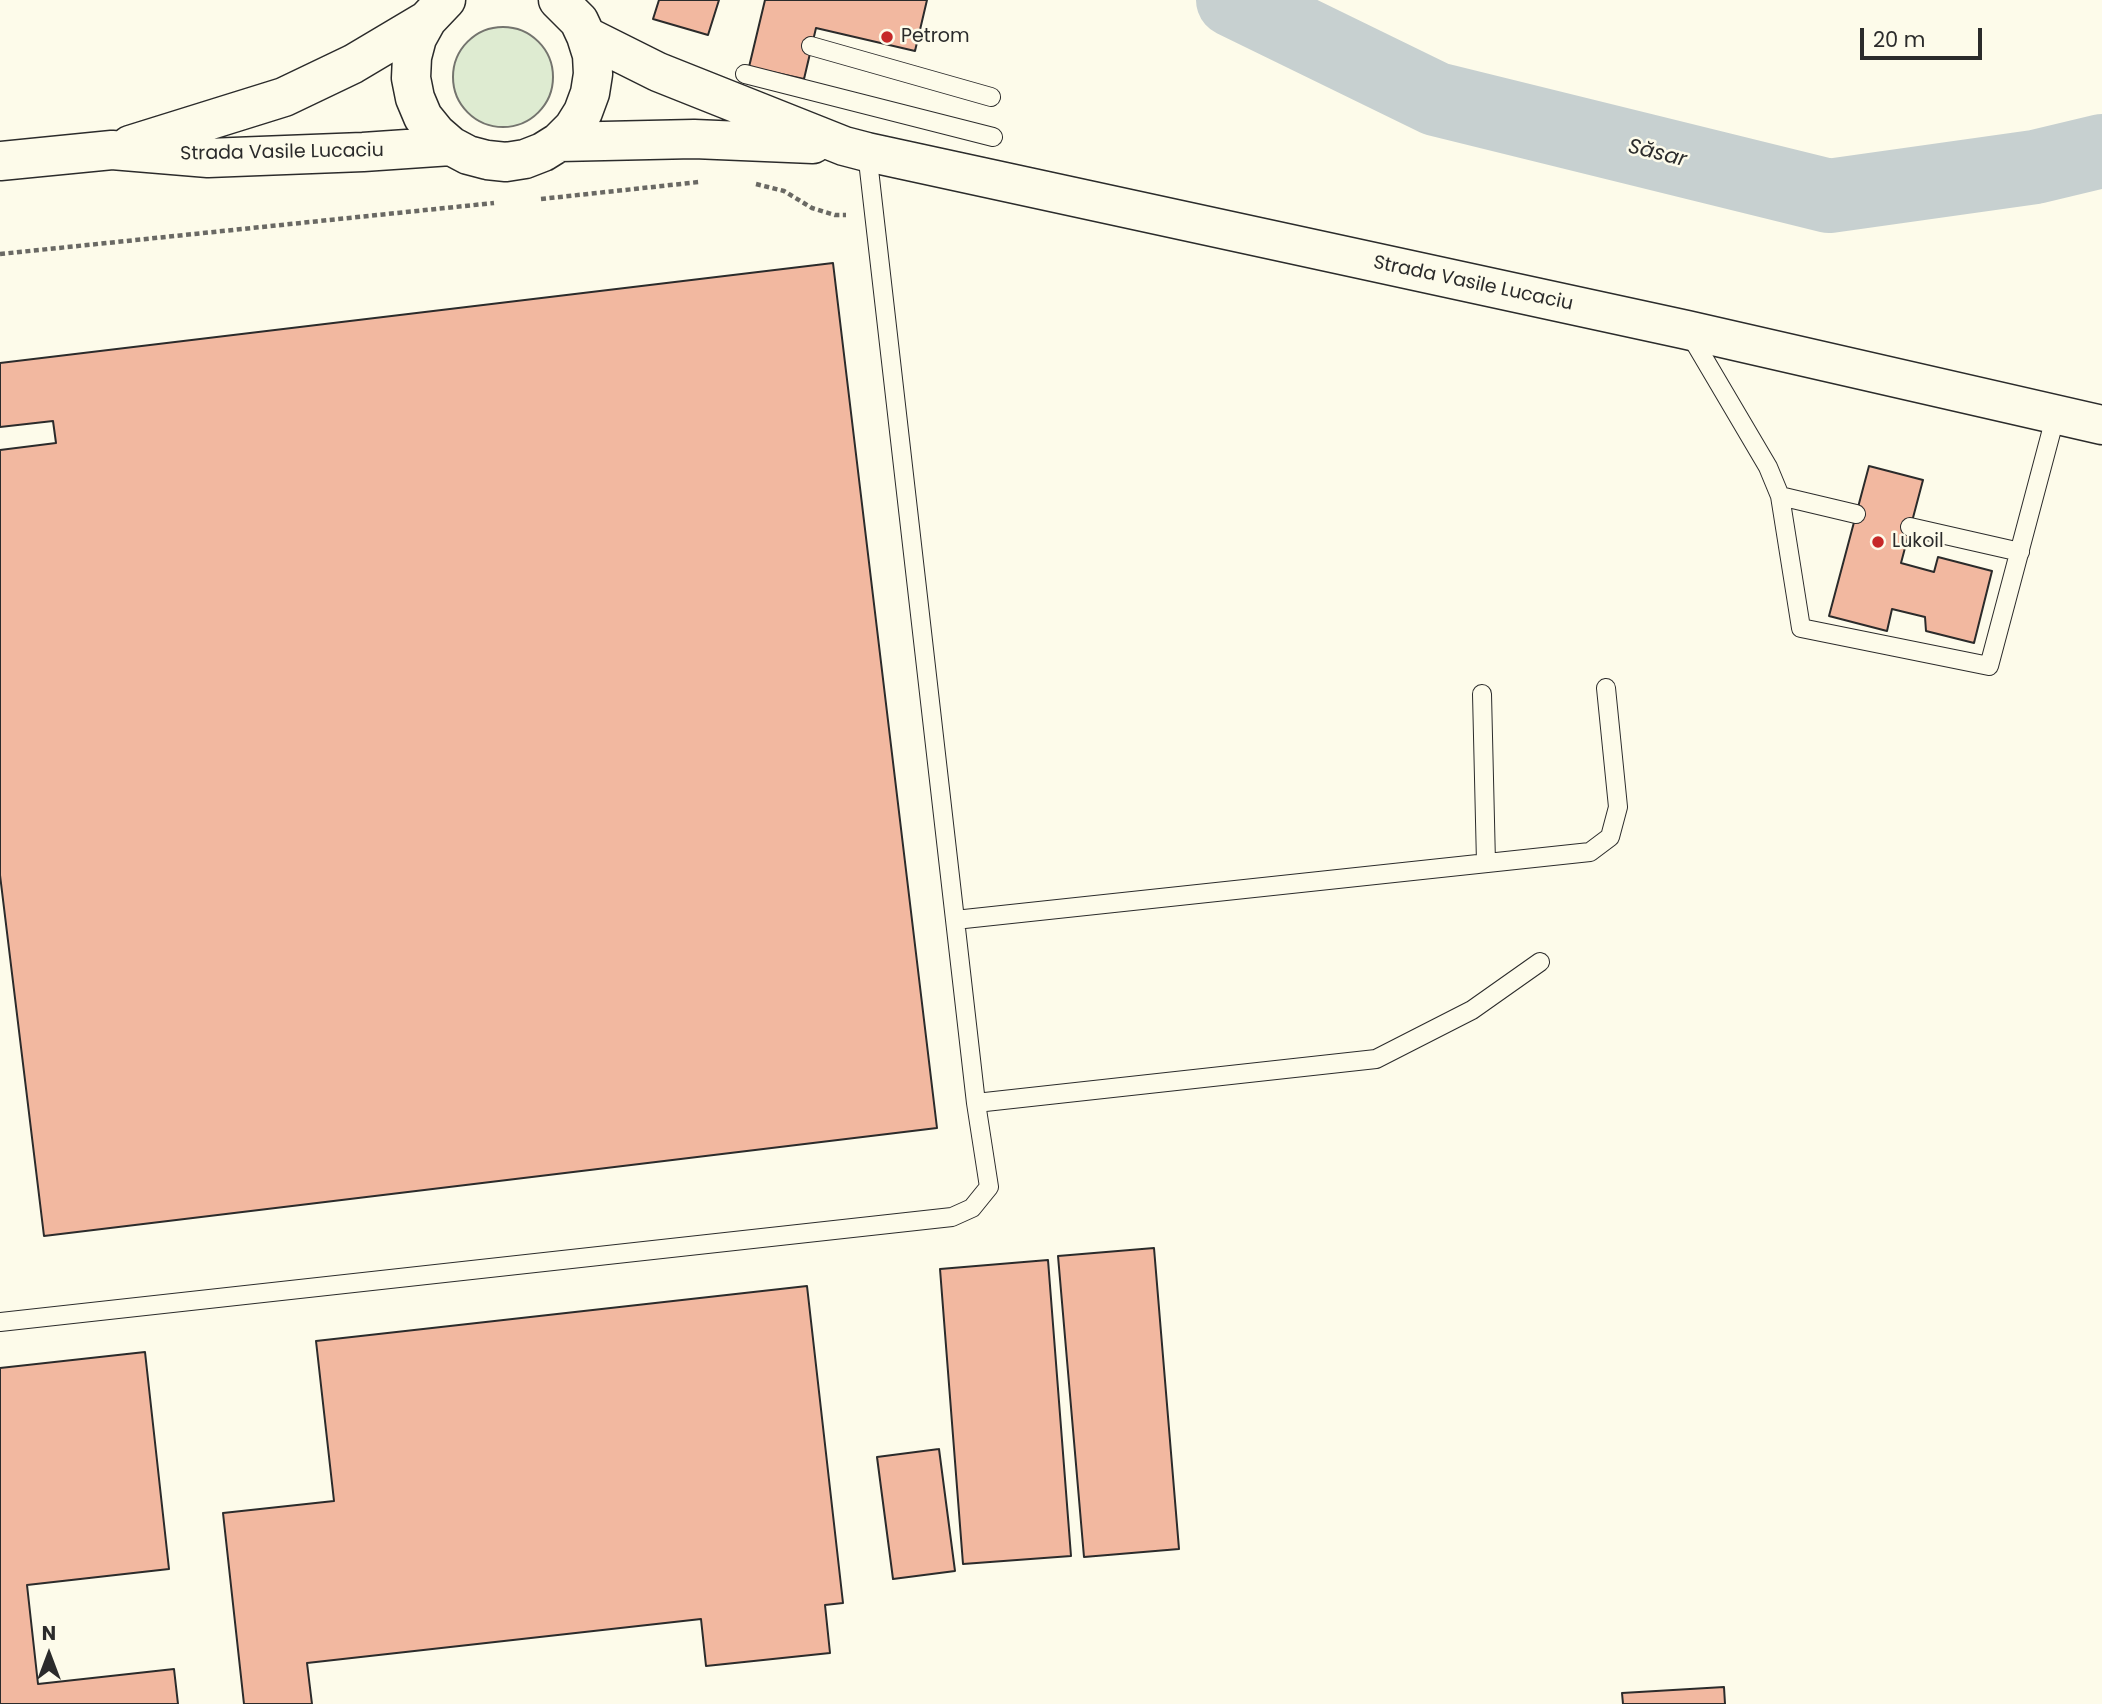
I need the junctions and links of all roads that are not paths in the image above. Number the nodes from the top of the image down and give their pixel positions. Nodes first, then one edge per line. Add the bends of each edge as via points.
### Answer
1 (558, 0) edge
2 (437, 10) edge
3 (586, 36) junction
4 (811, 46) dead end
5 (704, 90) junction
6 (991, 97) dead end
7 (993, 137) dead end
8 (559, 142) junction
9 (451, 146) junction
10 (855, 149) junction
11 (112, 150) junction
12 (0, 161) edge
13 (1687, 330) junction
14 (2056, 414) junction
15 (2102, 425) edge
16 (1780, 496) junction
17 (1856, 514) dead end
18 (1910, 527) dead end
19 (2020, 552) junction
20 (1606, 688) dead end
21 (1482, 694) dead end
22 (1486, 863) junction
23 (955, 920) junction
24 (1540, 962) dead end
25 (976, 1103) junction
26 (0, 1322) edge

1 - 3 main road via 579,21
2 - 9 main road via 417,38 411,78 423,117
2 - 11 main road, Strada Vasile Lucaciu via 353,64 284,97
3 - 5 main road, Strada Vasile Lucaciu
3 - 8 main road via 592,55 590,93 573,128
4 - 6 lane
5 - 7 lane via 749,71
5 - 10 main road, Strada Vasile Lucaciu
8 - 9 main road via 534,156 506,162 468,155
8 - 10 main road, Strada Vasile Lucaciu via 694,139
9 - 11 main road, Strada Vasile Lucaciu via 208,158
10 - 13 main road, Strada Vasile Lucaciu
10 - 23 lane via 875,215
11 - 12 main road, Strada Vasile Lucaciu
13 - 14 main road, Strada Vasile Lucaciu
13 - 16 lane via 1768,467
14 - 15 main road, Strada Vasile Lucaciu
14 - 19 lane
16 - 17 lane
16 - 19 lane via 1801,628 1989,667
18 - 19 lane
20 - 22 lane via 1618,807 1610,837 1590,852
21 - 22 lane
22 - 23 lane
23 - 25 lane
24 - 25 lane via 1472,1010 1376,1059
25 - 26 lane via 989,1187 972,1208 952,1217

